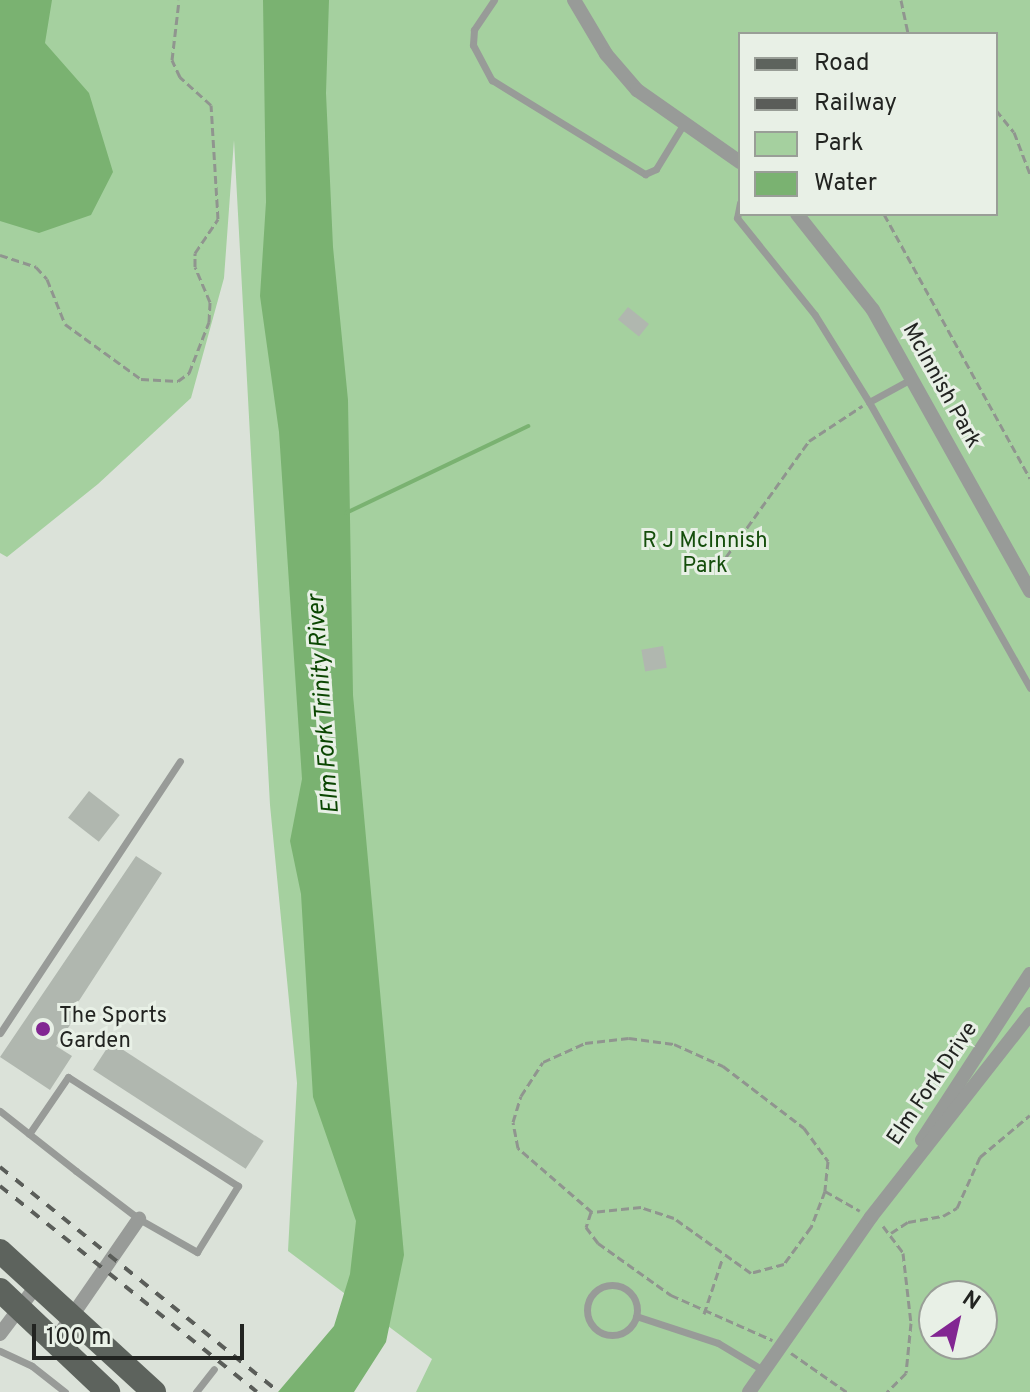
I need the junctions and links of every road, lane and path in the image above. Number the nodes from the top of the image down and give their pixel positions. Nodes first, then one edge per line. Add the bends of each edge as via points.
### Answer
1 (179, 0) edge
2 (494, 0) edge
3 (574, 0) edge
4 (901, 0) edge
5 (908, 32) edge
6 (998, 112) edge
7 (683, 125) junction
8 (738, 161) edge
9 (1030, 174) edge
10 (738, 213) edge
11 (799, 216) edge
12 (885, 216) edge
13 (0, 255) edge
14 (912, 378) junction
15 (869, 402) junction
16 (1030, 478) edge
17 (726, 557) dead end
18 (1030, 591) edge
19 (1030, 688) edge
20 (180, 761) dead end
21 (1030, 974) edge
22 (1030, 1014) edge
23 (0, 1033) edge
24 (0, 1111) edge
25 (1030, 1115) edge
26 (29, 1134) junction
27 (825, 1191) junction
28 (592, 1212) junction
29 (871, 1217) junction
30 (139, 1219) junction
31 (891, 1233) junction
32 (0, 1251) edge
33 (723, 1257) junction
34 (37, 1285) junction
35 (0, 1290) edge
36 (20, 1307) junction
37 (704, 1314) junction
38 (636, 1316) junction
39 (73, 1319) junction
40 (0, 1334) edge
41 (54, 1342) junction
42 (778, 1344) junction
43 (0, 1351) edge
44 (214, 1369) dead end
45 (763, 1370) junction
46 (65, 1392) edge
47 (108, 1392) edge
48 (154, 1392) edge
49 (196, 1392) edge
50 (749, 1392) edge
51 (847, 1392) edge
52 (887, 1392) edge

1 - 13 path via 172,60 180,77 211,105 218,219 195,253 195,267 210,302 209,322 189,373 178,381 141,379 65,324 47,279 36,267
2 - 7 lane via 474,30 473,45 492,80 645,174 656,169
3 - 7 street via 606,54 637,90
4 - 5 path
6 - 9 path via 1014,132
7 - 8 street
10 - 15 lane via 815,315
11 - 14 street, McInnish Park via 873,310
12 - 16 path
14 - 15 lane
14 - 18 street, McInnish Park
15 - 17 path via 809,441
15 - 19 lane
20 - 23 lane
21 - 29 street, Elm Fork Drive
22 - 29 street, Elm Fork Drive
24 - 26 lane
25 - 31 path via 980,1157 957,1208 908,1222
26 - 30 lane
26 - 30 lane via 68,1077 238,1186 197,1252
27 - 28 path via 828,1161 804,1128 767,1096 723,1066 674,1044 629,1038 585,1043 543,1062 521,1096 513,1122 518,1148
27 - 29 path
27 - 33 path via 811,1227 784,1264 751,1273
28 - 33 path via 641,1207 674,1218
28 - 37 path via 586,1227 598,1243
29 - 31 path
29 - 42 street, Elm Fork Drive
30 - 39 street
31 - 52 path via 903,1253 909,1288 910,1357 906,1373
32 - 34 main road
33 - 37 path
34 - 36 street
34 - 39 main road
35 - 36 main road
36 - 40 street
36 - 41 main road
37 - 42 path
38 - 38 lane via 633,1296 619,1285 602,1286 587,1304 589,1319 606,1334 622,1332
38 - 45 lane via 704,1338
39 - 41 street
39 - 48 main road
41 - 47 main road
42 - 45 street, Elm Fork Drive
42 - 51 path
43 - 46 lane via 32,1366
44 - 49 lane
45 - 50 street, Elm Fork Drive

